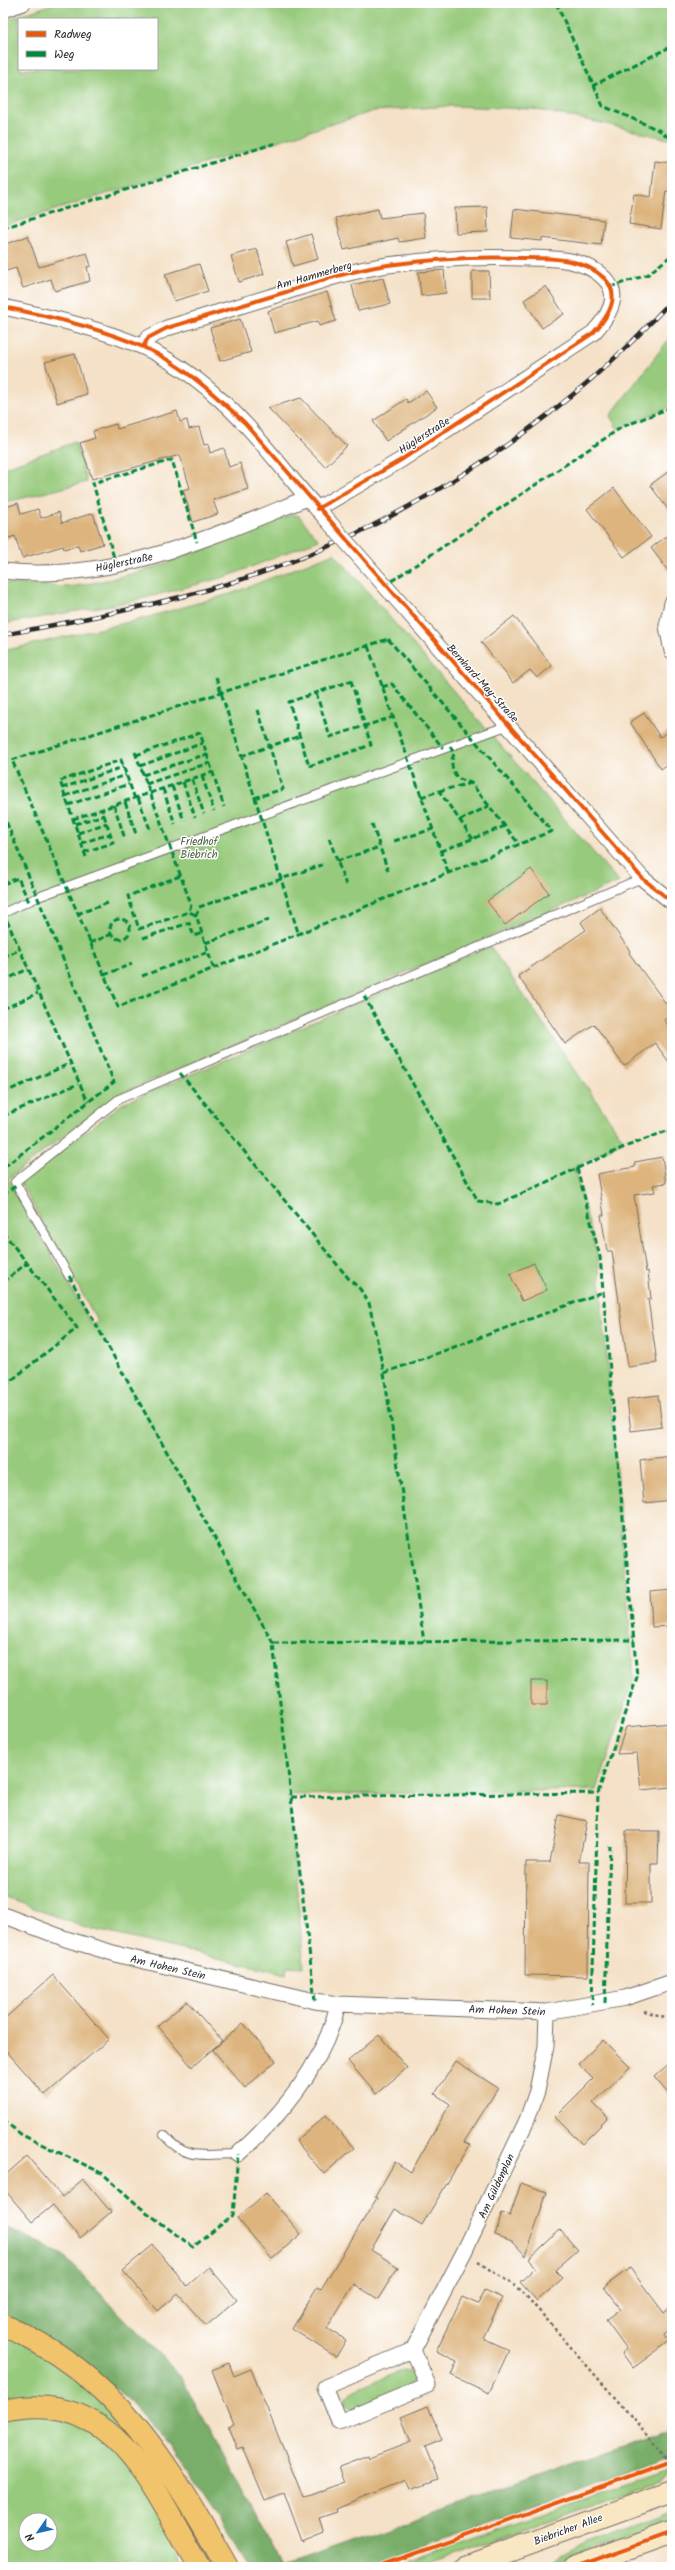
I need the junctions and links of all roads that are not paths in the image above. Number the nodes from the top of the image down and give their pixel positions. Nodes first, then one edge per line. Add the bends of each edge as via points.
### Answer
1 (23, 3) edge
2 (3, 10) edge
3 (610, 287) joint
4 (3, 308) edge
5 (143, 347) junction
6 (307, 498) junction
7 (320, 512) junction
8 (3, 571) edge
9 (672, 603) edge
10 (672, 651) edge
11 (508, 725) junction
12 (642, 878) junction
13 (672, 902) edge
14 (3, 913) edge
15 (69, 1276) dead end
16 (6, 1919) edge
17 (672, 1982) edge
18 (338, 2004) junction
19 (547, 2012) junction
20 (164, 2135) dead end
21 (238, 2154) joint
22 (3, 2325) edge
23 (413, 2350) junction
24 (3, 2411) edge
25 (672, 2492) edge
26 (672, 2532) edge
27 (193, 2561) edge
28 (227, 2567) edge
29 (465, 2567) edge
30 (575, 2567) edge

1 - 2 street
3 - 5 street, Am Hammerberg via 600,273 589,266 540,258 486,257 394,264 340,275 167,328 148,338
3 - 7 street, Hüglerstraße via 612,305 609,314 593,333 579,344
4 - 5 street, Bernhard-May-Straße via 94,330
5 - 6 street, Bernhard-May-Straße via 175,365 214,394 244,423
6 - 7 street, Bernhard-May-Straße
6 - 8 street, Hüglerstraße via 188,546 140,560 67,573 36,575
7 - 11 street, Bernhard-May-Straße, bridge
9 - 10 street via 667,626
11 - 12 street, Bernhard-May-Straße
11 - 14 lane via 66,887
12 - 13 street, Bernhard-May-Straße
12 - 15 lane via 119,1099 15,1182
16 - 18 street, Am Hohen Stein via 123,1956 315,2001
17 - 19 street, Am Hohen Stein via 625,1998
18 - 19 street, Am Hohen Stein
18 - 21 street via 330,2032 318,2059 282,2112
19 - 23 street, Am Güldenplan via 546,2046 537,2091 527,2120 464,2252
20 - 21 lane via 182,2152 193,2155
22 - 28 highway via 84,2374 118,2404 160,2455
23 - 23 street via 325,2387 339,2422 428,2385
24 - 27 highway via 22,2407 47,2407 72,2412 95,2421 138,2463
25 - 29 main road, Biebricher Allee
26 - 30 main road

